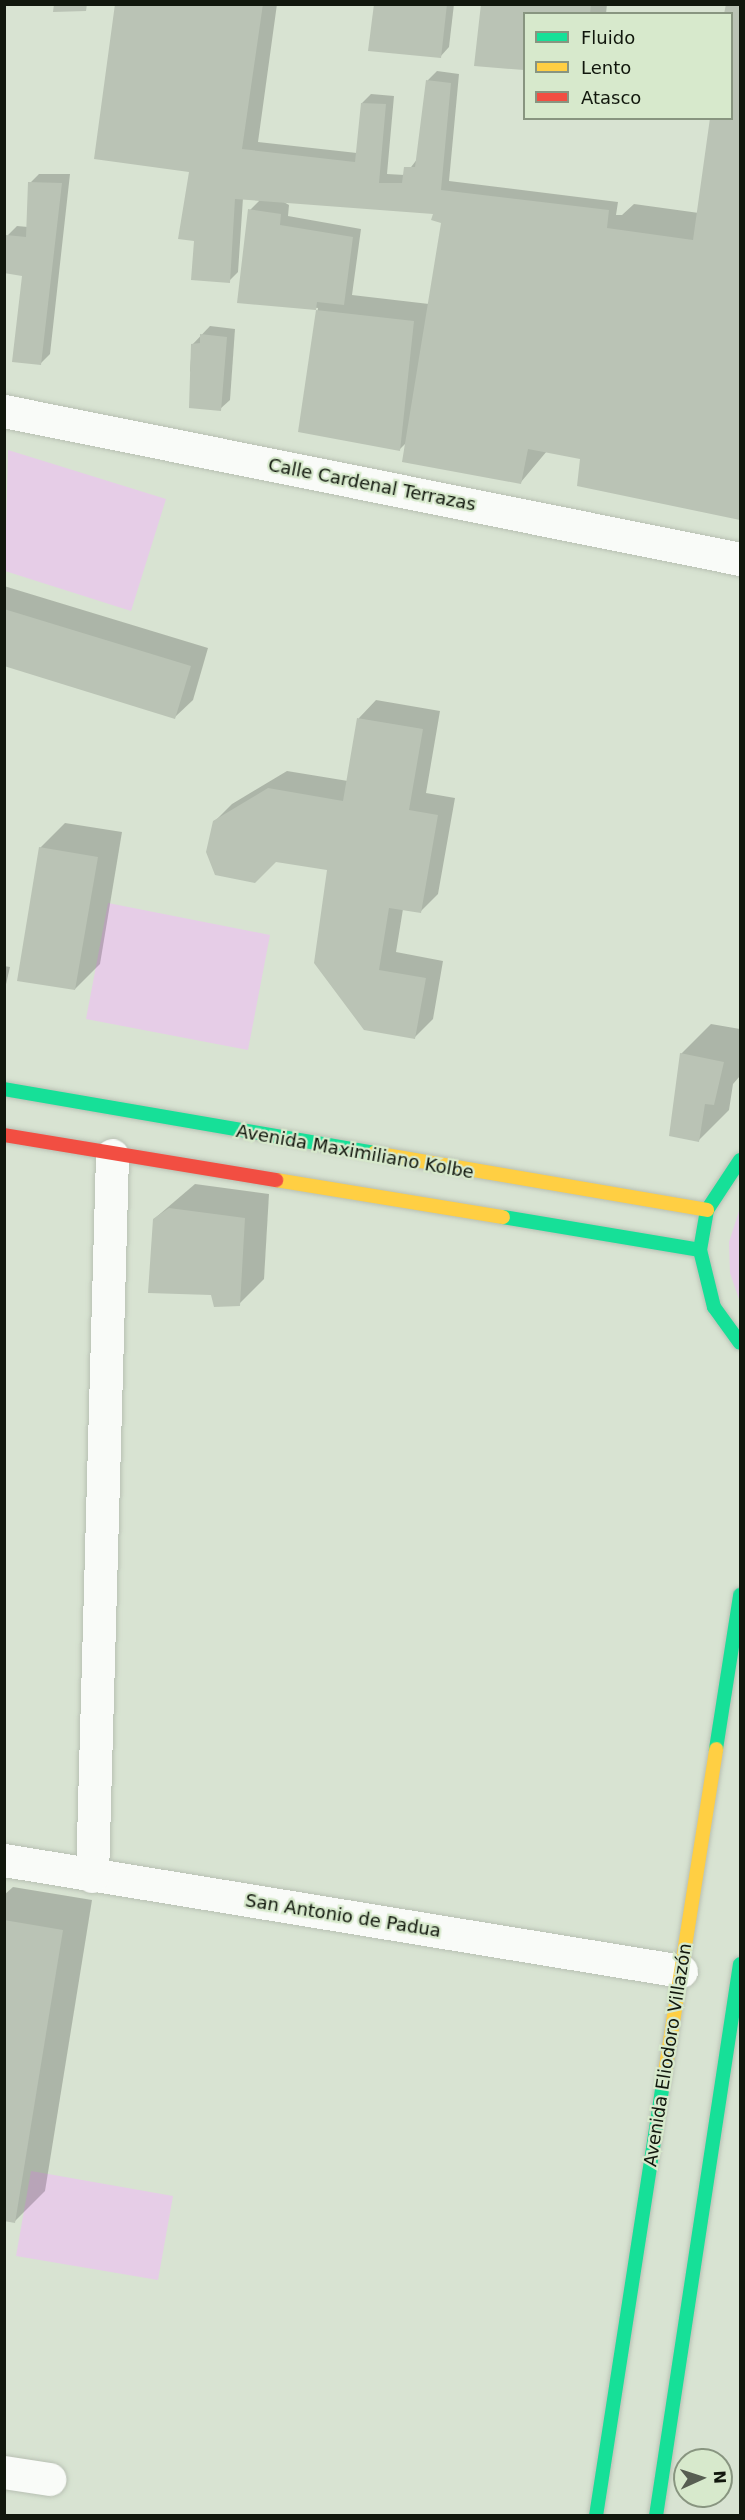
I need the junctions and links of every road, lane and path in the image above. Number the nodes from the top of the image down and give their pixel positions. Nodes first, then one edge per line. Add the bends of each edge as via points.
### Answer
1 (4, 411) edge
2 (741, 559) edge
3 (4, 1089) edge
4 (4, 1135) edge
5 (112, 1155) junction
6 (741, 1160) edge
7 (707, 1210) junction
8 (700, 1251) junction
9 (741, 1343) edge
10 (741, 1595) edge
11 (4, 1860) edge
12 (92, 1876) junction
13 (741, 1964) edge
14 (681, 1971) junction
15 (4, 2472) edge
16 (49, 2479) dead end
17 (596, 2516) edge
18 (656, 2516) edge

1 - 2 street, Calle Cardenal Terrazas
3 - 7 main road, Avenida Maximiliano Kolbe
4 - 5 main road
5 - 8 main road
5 - 12 street
6 - 7 main road
7 - 8 main road
8 - 9 main road via 714,1307
10 - 14 main road, Avenida Eliodoro Villazón
11 - 12 street, San Antonio de Padua
12 - 14 street, San Antonio de Padua
13 - 18 main road
14 - 17 main road, Avenida Eliodoro Villazón
15 - 16 street

